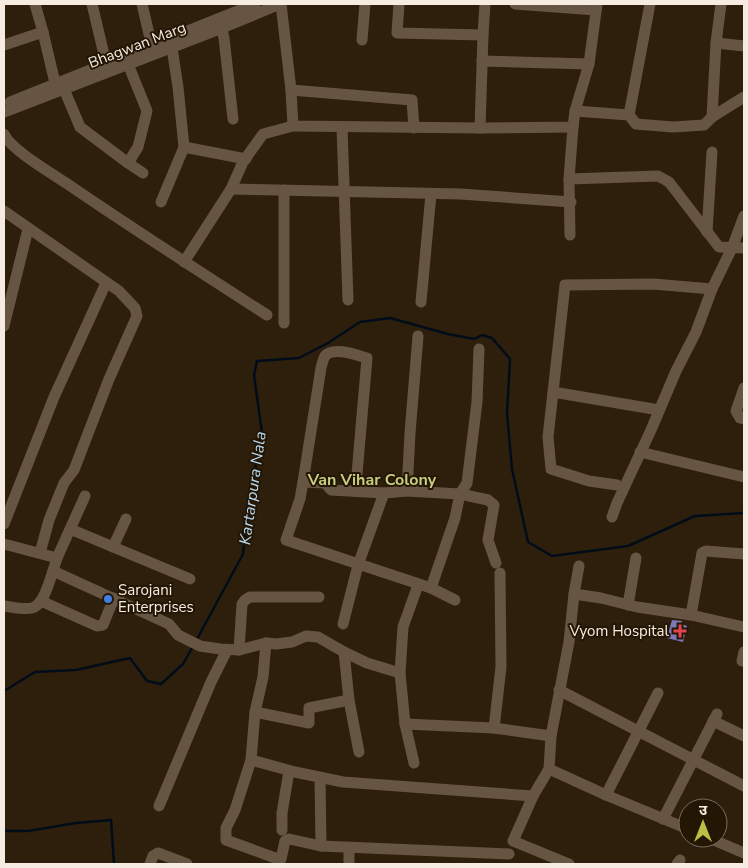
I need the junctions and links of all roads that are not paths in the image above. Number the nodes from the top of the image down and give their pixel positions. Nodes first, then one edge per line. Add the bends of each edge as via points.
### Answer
1 (35, 4) edge
2 (92, 4) edge
3 (142, 4) edge
4 (255, 4) edge
5 (281, 4) edge
6 (365, 4) edge
7 (399, 4) edge
8 (485, 4) edge
9 (515, 4) edge
10 (650, 4) edge
11 (721, 4) edge
12 (597, 7) edge
13 (220, 23) junction
14 (43, 32) junction
15 (483, 35) junction
16 (362, 40) dead end
17 (716, 43) junction
18 (4, 45) edge
19 (744, 46) edge
20 (172, 48) junction
21 (153, 49) junction
22 (482, 61) junction
23 (106, 63) junction
24 (128, 64) junction
25 (589, 64) junction
26 (60, 86) junction
27 (291, 90) junction
28 (744, 97) edge
29 (4, 104) edge
30 (575, 111) junction
31 (4, 112) edge
32 (629, 115) junction
33 (712, 117) junction
34 (233, 119) dead end
35 (293, 126) junction
36 (342, 127) junction
37 (572, 127) junction
38 (414, 128) junction
39 (480, 128) junction
40 (4, 134) edge
41 (184, 147) junction
42 (712, 152) dead end
43 (246, 159) junction
44 (128, 163) junction
45 (143, 173) dead end
46 (569, 179) junction
47 (231, 190) junction
48 (284, 190) junction
49 (344, 192) junction
50 (431, 194) junction
51 (161, 202) dead end
52 (571, 202) junction
53 (4, 211) edge
54 (744, 216) edge
55 (28, 229) junction
56 (707, 232) junction
57 (570, 235) dead end
58 (732, 248) junction
59 (744, 248) edge
60 (184, 262) junction
61 (106, 283) junction
62 (712, 289) junction
63 (8, 295) edge
64 (348, 300) dead end
65 (421, 302) dead end
66 (267, 315) dead end
67 (284, 323) dead end
68 (4, 326) edge
69 (418, 336) dead end
70 (478, 349) dead end
71 (744, 388) edge
72 (553, 392) junction
73 (659, 410) junction
74 (744, 419) edge
75 (640, 452) junction
76 (357, 474) dead end
77 (744, 477) edge
78 (304, 482) junction
79 (617, 485) dead end
80 (407, 491) junction
81 (384, 492) junction
82 (460, 494) junction
83 (86, 496) dead end
84 (612, 517) dead end
85 (126, 519) dead end
86 (4, 524) edge
87 (70, 529) junction
88 (4, 544) edge
89 (114, 547) junction
90 (40, 554) junction
91 (744, 554) edge
92 (57, 558) junction
93 (636, 558) dead end
94 (358, 565) junction
95 (579, 566) dead end
96 (53, 571) junction
97 (190, 579) dead end
98 (418, 585) junction
99 (431, 588) junction
100 (574, 594) junction
101 (318, 597) dead end
102 (114, 598) junction
103 (456, 600) dead end
104 (41, 601) junction
105 (628, 605) junction
106 (4, 606) edge
107 (691, 615) junction
108 (343, 624) dead end
109 (744, 627) edge
110 (266, 643) junction
111 (227, 650) junction
112 (239, 650) junction
113 (344, 652) junction
114 (400, 673) junction
115 (559, 690) junction
116 (658, 693) dead end
117 (349, 700) junction
118 (255, 712) junction
119 (405, 724) junction
120 (494, 728) junction
121 (640, 731) junction
122 (551, 736) junction
123 (744, 736) edge
124 (359, 752) dead end
125 (251, 760) junction
126 (693, 760) junction
127 (414, 763) dead end
128 (550, 768) junction
129 (289, 771) junction
130 (320, 778) junction
131 (744, 786) edge
132 (606, 795) junction
133 (533, 796) junction
134 (159, 806) dead end
135 (663, 819) junction
136 (678, 825) edge
137 (282, 830) dead end
138 (513, 841) junction
139 (321, 846) junction
140 (728, 846) edge
141 (349, 848) junction
142 (744, 853) edge
143 (509, 854) junction
144 (150, 864) edge
145 (187, 864) edge
146 (349, 864) edge
147 (501, 864) edge
148 (569, 864) edge

1 - 14 street
2 - 23 street
3 - 21 street
4 - 13 street, Bhagwan Marg
5 - 13 street, Bhagwan Marg
5 - 27 street
6 - 16 street
7 - 15 street via 397,33
8 - 15 street
9 - 12 street
10 - 32 street
11 - 17 street
12 - 25 street
13 - 20 street, Bhagwan Marg
13 - 21 street, Bhagwan Marg
13 - 34 street
14 - 18 street
14 - 26 street
15 - 22 street
17 - 19 street
17 - 33 street
20 - 21 street, Bhagwan Marg
20 - 41 street
21 - 23 street, Bhagwan Marg
21 - 24 street, Bhagwan Marg
22 - 25 street
22 - 39 street
23 - 26 street, Bhagwan Marg
24 - 26 street, Bhagwan Marg
24 - 44 street via 147,111 138,147
25 - 30 street
26 - 29 street, Bhagwan Marg
26 - 31 street, Bhagwan Marg
26 - 44 street via 80,127
27 - 35 street
27 - 38 street via 412,100
28 - 33 street
30 - 32 street
30 - 37 street
32 - 33 street via 636,124 674,128 704,125
35 - 36 street
35 - 43 street via 263,134
36 - 38 street
36 - 49 street
37 - 39 street
37 - 46 street
38 - 39 street
40 - 60 street via 32,160
41 - 43 street
41 - 51 street
42 - 56 street
43 - 47 street
44 - 45 street
46 - 52 street
46 - 56 street via 664,178
47 - 48 street
47 - 60 street
48 - 49 street
48 - 67 street
49 - 50 street
49 - 64 street
50 - 52 street
50 - 65 street
52 - 57 street
53 - 55 street
54 - 58 street
55 - 61 street
55 - 63 street
56 - 58 street via 719,247
58 - 59 street
58 - 62 street
60 - 66 street
61 - 86 street via 54,396
61 - 90 street via 130,300 137,316 74,470 64,483
62 - 72 street via 653,284 564,286
62 - 73 street via 696,332
63 - 68 street
69 - 80 street
70 - 82 street via 477,402 467,483
71 - 74 street via 736,411
72 - 73 street
72 - 79 street via 548,436 551,469 589,481
73 - 75 street
75 - 77 street
75 - 84 street
76 - 78 street via 368,358 340,351 324,356
78 - 81 street via 325,483 331,490
78 - 94 street via 286,540
80 - 81 street
80 - 82 street
81 - 94 street
82 - 99 street
82 - 120 street via 488,500 494,505 488,540 498,568 501,667
83 - 87 street
85 - 89 street
87 - 89 street
87 - 92 street
88 - 90 street
89 - 97 street
90 - 92 street
91 - 107 street via 702,553
92 - 96 street
93 - 105 street
94 - 98 street
94 - 108 street
95 - 100 street
96 - 102 street
96 - 104 street
98 - 99 street
98 - 114 street via 403,627
99 - 103 street
100 - 105 street
100 - 115 street
101 - 112 street via 250,597 245,600 242,604
102 - 104 street via 103,625 97,626
102 - 111 street via 169,624 178,635 200,646
104 - 106 street via 30,609
105 - 107 street
107 - 109 street
110 - 112 street
110 - 113 street via 318,637
110 - 118 street
111 - 112 street
111 - 134 street
113 - 114 street
113 - 117 street
114 - 119 street
115 - 121 street
115 - 122 street
116 - 121 street
117 - 118 street via 309,708 309,723
117 - 124 street
118 - 125 street
119 - 120 street
119 - 127 street
120 - 122 street
121 - 126 street
121 - 132 street
122 - 128 street
123 - 126 street via 715,718
125 - 129 street
125 - 139 street via 226,828 226,840 278,859 285,841
126 - 131 street
126 - 135 street
128 - 132 street
128 - 133 street
129 - 130 street
129 - 137 street
130 - 133 street
130 - 139 street
132 - 135 street
133 - 138 street
135 - 136 street
138 - 143 street
138 - 148 street
139 - 141 street
140 - 142 street
141 - 143 street
141 - 146 street
143 - 147 street
144 - 145 street via 158,853

